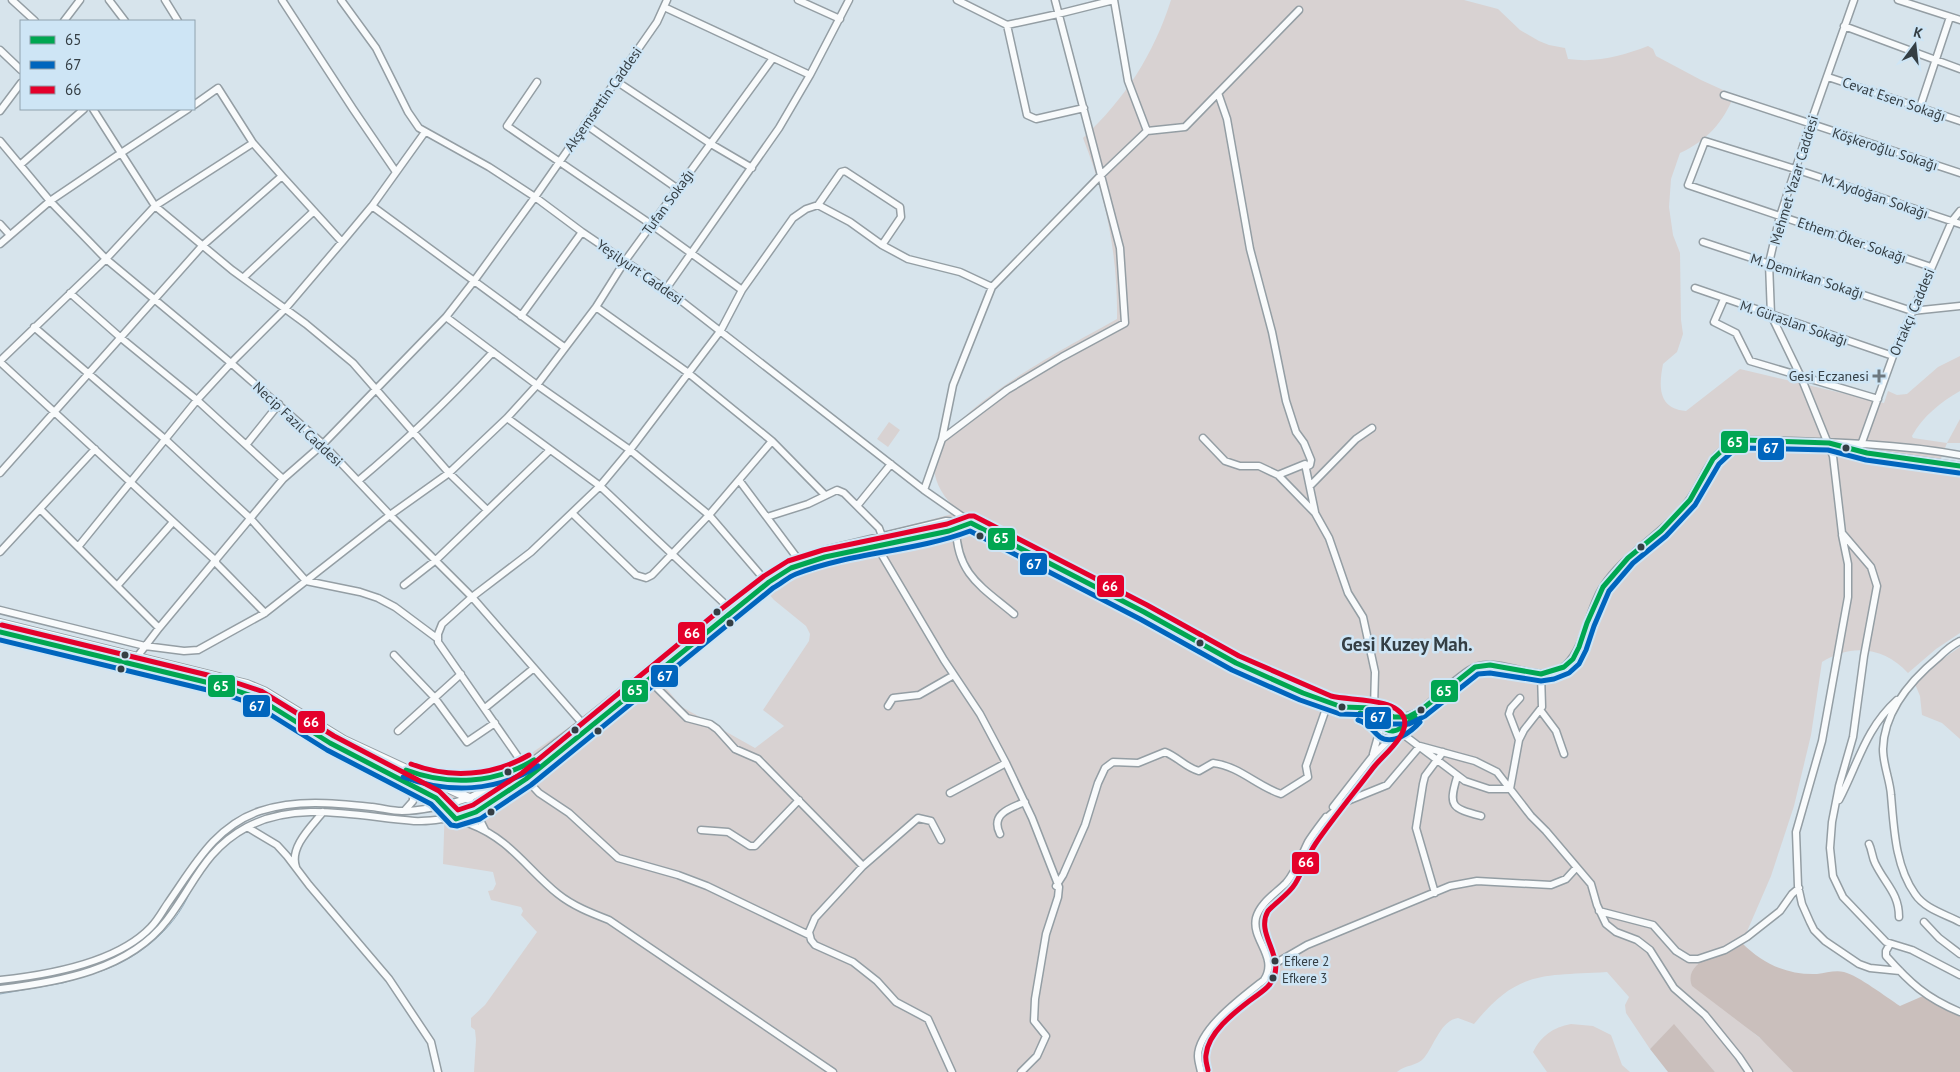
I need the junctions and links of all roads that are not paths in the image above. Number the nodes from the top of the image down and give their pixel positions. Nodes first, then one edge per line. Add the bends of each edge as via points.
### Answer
1 (12, 0) edge
2 (79, 0) edge
3 (109, 0) edge
4 (165, 0) edge
5 (282, 0) edge
6 (341, 0) edge
7 (667, 0) edge
8 (798, 0) edge
9 (850, 0) edge
10 (957, 0) edge
11 (1055, 0) edge
12 (1854, 0) edge
13 (1898, 0) edge
14 (664, 7) junction
15 (1299, 10) dead end
16 (1058, 14) junction
17 (1950, 17) junction
18 (840, 19) junction
19 (33, 20) edge
20 (65, 20) edge
21 (124, 20) edge
22 (177, 20) edge
23 (1960, 20) edge
24 (1006, 25) junction
25 (1844, 26) junction
26 (0, 50) edge
27 (773, 58) junction
28 (1935, 61) junction
29 (20, 69) edge
30 (1960, 70) edge
31 (810, 76) junction
32 (1828, 77) junction
33 (616, 81) junction
34 (537, 82) dead end
35 (20, 83) edge
36 (1218, 93) junction
37 (1724, 95) dead end
38 (195, 104) edge
39 (1920, 107) junction
40 (1084, 108) junction
41 (83, 110) edge
42 (94, 110) edge
43 (186, 110) edge
44 (0, 111) edge
45 (1960, 121) edge
46 (586, 124) junction
47 (1810, 125) junction
48 (1147, 131) junction
49 (425, 132) junction
50 (0, 141) edge
51 (253, 143) junction
52 (711, 144) junction
53 (121, 153) junction
54 (559, 161) junction
55 (20, 165) junction
56 (752, 168) junction
57 (1795, 168) junction
58 (396, 172) junction
59 (1960, 173) edge
60 (1101, 175) junction
61 (282, 176) junction
62 (1688, 185) joint
63 (678, 189) junction
64 (535, 196) junction
65 (50, 202) junction
66 (818, 204) junction
67 (154, 206) junction
68 (372, 206) junction
69 (314, 211) junction
70 (1960, 211) edge
71 (1780, 216) junction
72 (1952, 221) junction
73 (0, 224) edge
74 (1960, 224) edge
75 (652, 225) junction
76 (582, 232) junction
77 (10, 235) junction
78 (342, 242) junction
79 (1703, 242) dead end
80 (0, 244) edge
81 (882, 245) junction
82 (202, 246) junction
83 (691, 255) junction
84 (106, 259) junction
85 (625, 260) junction
86 (1769, 263) junction
87 (1931, 267) junction
88 (243, 278) junction
89 (474, 281) junction
90 (992, 287) junction
91 (1695, 288) dead end
92 (666, 289) junction
93 (742, 290) junction
94 (70, 293) junction
95 (154, 298) junction
96 (1724, 299) junction
97 (1960, 306) edge
98 (596, 307) junction
99 (286, 309) junction
100 (1912, 311) junction
101 (1771, 315) junction
102 (521, 316) junction
103 (446, 317) junction
104 (34, 327) junction
105 (721, 330) junction
106 (121, 338) junction
107 (564, 347) junction
108 (493, 352) junction
109 (1893, 356) junction
110 (0, 361) edge
111 (231, 363) junction
112 (687, 372) junction
113 (87, 375) junction
114 (1801, 377) junction
115 (537, 385) junction
116 (377, 390) junction
117 (1878, 399) junction
118 (197, 400) junction
119 (279, 404) junction
120 (54, 411) junction
121 (507, 418) junction
122 (1372, 428) dead end
123 (414, 432) junction
124 (1203, 438) dead end
125 (942, 439) junction
126 (166, 440) junction
127 (772, 441) junction
128 (1829, 443) junction
129 (323, 444) junction
130 (246, 445) junction
131 (1861, 445) junction
132 (95, 449) junction
133 (550, 450) junction
134 (630, 450) junction
135 (1960, 455) edge
136 (891, 464) junction
137 (1960, 466) edge
138 (1306, 467) junction
139 (0, 473) edge
140 (449, 473) junction
141 (1278, 475) junction
142 (283, 479) junction
143 (739, 480) junction
144 (358, 481) junction
145 (131, 483) junction
146 (600, 486) junction
147 (1310, 486) junction
148 (924, 490) junction
149 (825, 495) junction
150 (857, 506) junction
151 (41, 510) junction
152 (487, 510) junction
153 (572, 513) junction
154 (1315, 513) junction
155 (390, 515) junction
156 (709, 516) junction
157 (767, 517) junction
158 (250, 518) junction
159 (173, 522) junction
160 (971, 523) junction
161 (956, 528) junction
162 (1842, 533) junction
163 (882, 536) junction
164 (876, 545) junction
165 (78, 546) junction
166 (0, 552) edge
167 (673, 554) junction
168 (798, 559) junction
169 (436, 560) junction
170 (215, 561) junction
171 (764, 578) junction
172 (306, 581) junction
173 (404, 585) dead end
174 (117, 586) junction
175 (472, 597) junction
176 (726, 606) junction
177 (0, 610) edge
178 (265, 613) junction
179 (1014, 614) dead end
180 (0, 624) edge
181 (159, 628) junction
182 (0, 632) edge
183 (438, 639) junction
184 (1960, 641) edge
185 (145, 646) junction
186 (394, 655) dead end
187 (137, 657) junction
188 (534, 668) junction
189 (461, 674) junction
190 (1541, 674) junction
191 (954, 675) junction
192 (648, 679) junction
193 (1904, 695) junction
194 (434, 697) junction
195 (1520, 698) dead end
196 (1328, 703) junction
197 (888, 706) dead end
198 (1342, 707) junction
199 (485, 708) junction
200 (1374, 708) junction
201 (1421, 710) junction
202 (1541, 711) junction
203 (1393, 717) junction
204 (495, 723) junction
205 (582, 723) junction
206 (1381, 724) junction
207 (1396, 729) junction
208 (398, 731) dead end
209 (1519, 740) junction
210 (1420, 746) junction
211 (1443, 752) junction
212 (1564, 754) dead end
213 (1372, 757) junction
214 (1438, 761) junction
215 (1006, 763) junction
216 (525, 767) junction
217 (419, 776) junction
218 (1457, 777) junction
219 (526, 779) junction
220 (407, 782) junction
221 (1510, 789) junction
222 (950, 793) dead end
223 (468, 798) junction
224 (799, 800) junction
225 (1024, 802) junction
226 (444, 806) junction
227 (1835, 807) junction
228 (402, 810) junction
229 (322, 812) junction
230 (476, 812) junction
231 (1481, 816) dead end
232 (456, 819) junction
233 (1324, 820) junction
234 (247, 827) junction
235 (486, 830) junction
236 (701, 830) dead end
237 (1000, 834) dead end
238 (941, 840) dead end
239 (1869, 844) dead end
240 (863, 866) junction
241 (296, 868) junction
242 (1576, 868) junction
243 (1057, 885) junction
244 (1799, 888) junction
245 (1435, 893) junction
246 (1599, 911) junction
247 (1899, 917) dead end
248 (1924, 922) dead end
249 (1960, 922) edge
250 (810, 935) junction
251 (1890, 944) junction
252 (1960, 954) edge
253 (1269, 967) junction
254 (1900, 972) junction
255 (1960, 974) edge
256 (0, 980) edge
257 (0, 989) edge
258 (1960, 1012) edge
259 (438, 1072) edge
260 (833, 1072) edge
261 (952, 1072) edge
262 (1021, 1072) edge
263 (1201, 1072) edge
264 (1748, 1072) edge

1 - 19 street
2 - 20 street
3 - 21 street
4 - 22 street
5 - 58 street
6 - 49 street, Yeşilyurt Caddesi via 376,48 408,112
7 - 14 street, Akşemsettin Caddesi
8 - 18 street
9 - 18 street
10 - 24 street
11 - 16 street
12 - 25 street, Mehmet Yazar Caddesi
13 - 17 street
14 - 27 street
14 - 33 street, Akşemsettin Caddesi
15 - 36 street
16 - 24 street
16 - 40 street
16 - 48 street via 1114,0 1128,81
17 - 23 street
17 - 28 street
18 - 31 street
24 - 40 street via 1027,115 1036,118
25 - 28 street
25 - 32 street, Mehmet Yazar Caddesi
26 - 29 street
27 - 31 street
27 - 52 street, Tufan Sokağı
28 - 30 street
28 - 39 street
31 - 56 street
32 - 39 street, Cevat Esen Sokağı
32 - 47 street, Mehmet Yazar Caddesi
33 - 46 street, Akşemsettin Caddesi
33 - 52 street
34 - 54 street via 507,126
35 - 44 street
36 - 48 street via 1186,127
36 - 138 street via 1227,119 1250,249 1286,401 1296,432 1312,462
37 - 47 street, Köşkeroğlu Sokağı
38 - 51 street via 218,88
39 - 45 street, Cevat Esen Sokağı
40 - 60 street
41 - 55 street
42 - 53 street
43 - 53 street
46 - 54 street, Akşemsettin Caddesi
46 - 63 street
47 - 57 street, Mehmet Yazar Caddesi
47 - 59 street, Köşkeroğlu Sokağı
48 - 60 street
49 - 58 street
49 - 64 street, Yeşilyurt Caddesi
50 - 55 street, Necip Fazıl Caddesi
51 - 61 street
51 - 67 street
52 - 56 street
52 - 63 street, Tufan Sokağı
53 - 65 street
53 - 67 street
54 - 64 street, Akşemsettin Caddesi
54 - 75 street
55 - 65 street, Necip Fazıl Caddesi
56 - 83 street
57 - 62 street, M. Aydoğan Sokağı via 1705,141
57 - 71 street, Mehmet Yazar Caddesi
57 - 72 street, M. Aydoğan Sokağı
58 - 68 street
60 - 90 street
60 - 125 street via 1120,248 1125,324 1007,390
61 - 69 street
61 - 82 street
62 - 71 street, Ethem Öker Sokağı
63 - 75 street, Tufan Sokağı
64 - 76 street, Yeşilyurt Caddesi
64 - 89 street, Akşemsettin Caddesi
65 - 77 street
65 - 84 street, Necip Fazıl Caddesi
66 - 81 street
66 - 81 street via 841,172 845,172 900,207 901,217
66 - 93 street via 793,218
67 - 82 street
67 - 84 street
68 - 78 street
68 - 89 street
69 - 78 street
69 - 88 street
70 - 72 street, Ortakçı Caddesi
71 - 86 street, Mehmet Yazar Caddesi
71 - 87 street, Ethem Öker Sokağı
72 - 74 street, M. Aydoğan Sokağı
72 - 87 street, Ortakçı Caddesi
73 - 77 street
75 - 83 street
75 - 85 street, Tufan Sokağı
76 - 85 street, Yeşilyurt Caddesi
76 - 102 street
77 - 80 street
78 - 99 street
79 - 86 street, M. Demirkan Sokağı
81 - 90 street via 908,258 960,272
82 - 88 street
82 - 95 street
83 - 92 street
83 - 93 street
84 - 94 street
84 - 95 street, Necip Fazıl Caddesi
85 - 92 street, Yeşilyurt Caddesi
85 - 98 street, Tufan Sokağı
86 - 100 street, M. Demirkan Sokağı
86 - 101 street, Mehmet Yazar Caddesi
87 - 100 street, Ortakçı Caddesi
88 - 99 street
89 - 102 street
89 - 103 street, Akşemsettin Caddesi
90 - 125 street via 953,385
91 - 96 street, M. Güraslan Sokağı
92 - 105 street, Yeşilyurt Caddesi
93 - 105 street
94 - 104 street
94 - 106 street
95 - 106 street
95 - 111 street, Necip Fazıl Caddesi
96 - 101 street, M. Güraslan Sokağı
96 - 114 street via 1714,322 1736,333 1750,361
97 - 100 street
98 - 107 street, Tufan Sokağı
98 - 112 street
99 - 111 street
99 - 116 street via 353,363
100 - 109 street, Ortakçı Caddesi
101 - 109 street, M. Güraslan Sokağı
101 - 114 street, Mehmet Yazar Caddesi
102 - 107 street
103 - 108 street
103 - 116 street, Akşemsettin Caddesi
104 - 110 street
104 - 113 street
105 - 112 street
105 - 136 street, Yeşilyurt Caddesi
106 - 113 street
106 - 118 street
107 - 115 street, Tufan Sokağı
108 - 115 street
108 - 123 street
109 - 117 street, Ortakçı Caddesi
110 - 120 street
111 - 118 street
111 - 119 street, Necip Fazıl Caddesi
112 - 127 street
112 - 134 street
113 - 120 street
113 - 126 street
114 - 117 street
114 - 128 street, Mehmet Yazar Caddesi
115 - 121 street, Tufan Sokağı
115 - 134 street
116 - 123 street
116 - 129 street, Akşemsettin Caddesi
117 - 131 street, Ortakçı Caddesi
118 - 126 street
118 - 130 street
119 - 129 street, Necip Fazıl Caddesi
119 - 130 street
120 - 132 street
120 - 139 street
121 - 133 street
121 - 140 street, Tufan Sokağı
122 - 147 street via 1356,439
123 - 140 street
123 - 144 street
124 - 141 street via 1224,460 1240,466 1259,466
125 - 148 street
126 - 145 street
126 - 158 street
127 - 143 street
127 - 149 street
128 - 131 street
128 - 137 street via 1867,453
128 - 162 street, Mehmet Yazar Caddesi via 1837,475
128 - 190 street via 1744,440 1719,451 1690,500 1602,587 1573,659 1564,667
129 - 142 street, Akşemsettin Caddesi
129 - 144 street, Necip Fazıl Caddesi
130 - 142 street
131 - 135 street
132 - 145 street
132 - 151 street
133 - 146 street
133 - 152 street
134 - 146 street
134 - 156 street
136 - 148 street, Yeşilyurt Caddesi
136 - 150 street
138 - 141 street via 1305,464
138 - 147 street
140 - 152 street
140 - 155 street, Tufan Sokağı
141 - 154 street
142 - 158 street, Akşemsettin Caddesi
143 - 156 street
143 - 157 street
144 - 155 street, Necip Fazıl Caddesi
145 - 159 street
145 - 165 street
146 - 153 street
146 - 167 street
147 - 154 street
148 - 160 street, Yeşilyurt Caddesi
149 - 150 street via 840,490
149 - 157 street
150 - 163 street via 880,528
151 - 165 street
151 - 166 street
152 - 169 street
153 - 167 street via 640,577 652,575
153 - 175 street via 531,552
154 - 200 street via 1329,538 1348,593 1364,616 1376,672
155 - 169 street, Necip Fazıl Caddesi
155 - 172 street, Tufan Sokağı
156 - 167 street
156 - 171 street
157 - 168 street
158 - 170 street, Akşemsettin Caddesi
158 - 172 street
159 - 170 street
159 - 174 street
160 - 161 street
160 - 163 street via 946,521
160 - 196 street via 1236,663
161 - 164 street
161 - 179 street via 959,554 966,570
162 - 227 street via 1871,566 1877,586 1853,737
162 - 244 street, Mehmet Yazar Caddesi via 1848,564 1848,597 1822,741 1796,832
163 - 168 street
164 - 191 street
164 - 192 street via 792,568 769,582
165 - 174 street
167 - 176 street
168 - 171 street
169 - 173 street
169 - 175 street, Necip Fazıl Caddesi
170 - 178 street
170 - 181 street, Akşemsettin Caddesi
171 - 176 street
172 - 178 street, Tufan Sokağı
172 - 183 street via 378,598
174 - 181 street
175 - 183 street via 442,624
175 - 188 street, Necip Fazıl Caddesi
176 - 205 street
177 - 185 street, Tufan Sokağı
178 - 185 street, Tufan Sokağı via 198,650
180 - 187 main road
181 - 185 street, Akşemsettin Caddesi
182 - 220 main road via 226,686 258,698 330,743
183 - 189 street
184 - 193 street via 1909,684
185 - 187 street, Akşemsettin Caddesi
186 - 194 street
187 - 217 main road via 264,691 344,740
188 - 199 street
188 - 205 street, Necip Fazıl Caddesi
189 - 194 street
189 - 199 street
190 - 201 street via 1490,665 1475,667
190 - 202 street
191 - 197 street via 919,695 894,698
191 - 215 street via 980,714
192 - 219 street
192 - 224 street via 688,718 710,724 735,749 758,759
193 - 227 street via 1883,713 1871,732
193 - 249 street via 1889,722 1883,750 1897,849 1906,878 1922,902
194 - 204 street via 467,742
194 - 208 street
195 - 209 street via 1509,712
196 - 198 street
196 - 243 street via 1306,766 1308,777 1281,794 1232,767 1213,763 1199,771 1165,752 1138,764 1113,762 1101,776 1085,825
198 - 200 street
198 - 206 street via 1371,716
199 - 204 street
200 - 203 street
201 - 203 street via 1408,717
201 - 207 street via 1407,726
202 - 209 street
202 - 212 street via 1556,731
203 - 206 street via 1385,718
203 - 207 street via 1398,724
204 - 216 street
205 - 216 street
206 - 207 street via 1387,732
206 - 213 street
207 - 210 street
207 - 213 street
209 - 221 street
210 - 211 street
210 - 214 street
210 - 233 street via 1387,785 1345,802
211 - 214 street
211 - 221 street via 1492,768
213 - 233 street
214 - 218 street
214 - 245 street via 1423,784 1416,828
215 - 222 street
215 - 225 street
216 - 217 street via 462,781 439,781
216 - 223 street
217 - 223 main road
218 - 221 street via 1482,787
218 - 231 street via 1452,793 1455,805 1459,810
219 - 230 street
219 - 250 street via 618,858 700,883
220 - 226 main road
220 - 228 street via 414,796 411,806
221 - 242 street
223 - 226 street
223 - 230 street
224 - 236 street via 755,846 728,832
224 - 240 street
225 - 237 street via 1000,814 997,825
225 - 243 street
226 - 228 street
226 - 232 street
227 - 251 street via 1830,848 1837,888
228 - 256 street via 303,802 259,812 228,829 200,855 151,927 130,942 58,972
229 - 232 street via 423,822
229 - 234 street via 286,814
229 - 241 street via 295,853
230 - 232 street
230 - 235 street
232 - 235 street
233 - 253 street via 1308,841 1288,881 1258,913 1259,938
234 - 241 street via 277,845
234 - 257 street via 207,859 168,920 128,954 89,972
235 - 260 street via 521,857 558,894 581,909 608,920
238 - 240 street via 931,821 918,818
239 - 247 street via 1876,865 1898,903
240 - 250 street via 815,918
241 - 259 street via 389,979 426,1032
242 - 245 street via 1566,879 1551,885 1470,882
242 - 246 street via 1591,884
243 - 262 street via 1058,897 1046,934 1034,999 1034,1021 1046,1036 1037,1056
244 - 246 street via 1780,911 1747,937 1725,950 1698,959 1689,959 1676,952 1654,925
244 - 254 street, Mehmet Yazar Caddesi via 1810,922 1825,941 1859,964
245 - 253 street via 1307,945
246 - 264 street via 1609,928 1632,937 1650,950 1674,988 1705,1015
248 - 252 street
250 - 261 street via 815,944 858,966 900,1005 928,1019
251 - 254 street via 1886,954
251 - 255 street via 1912,950
253 - 263 street via 1264,980 1220,1017 1205,1036 1198,1055
254 - 258 street via 1926,996

